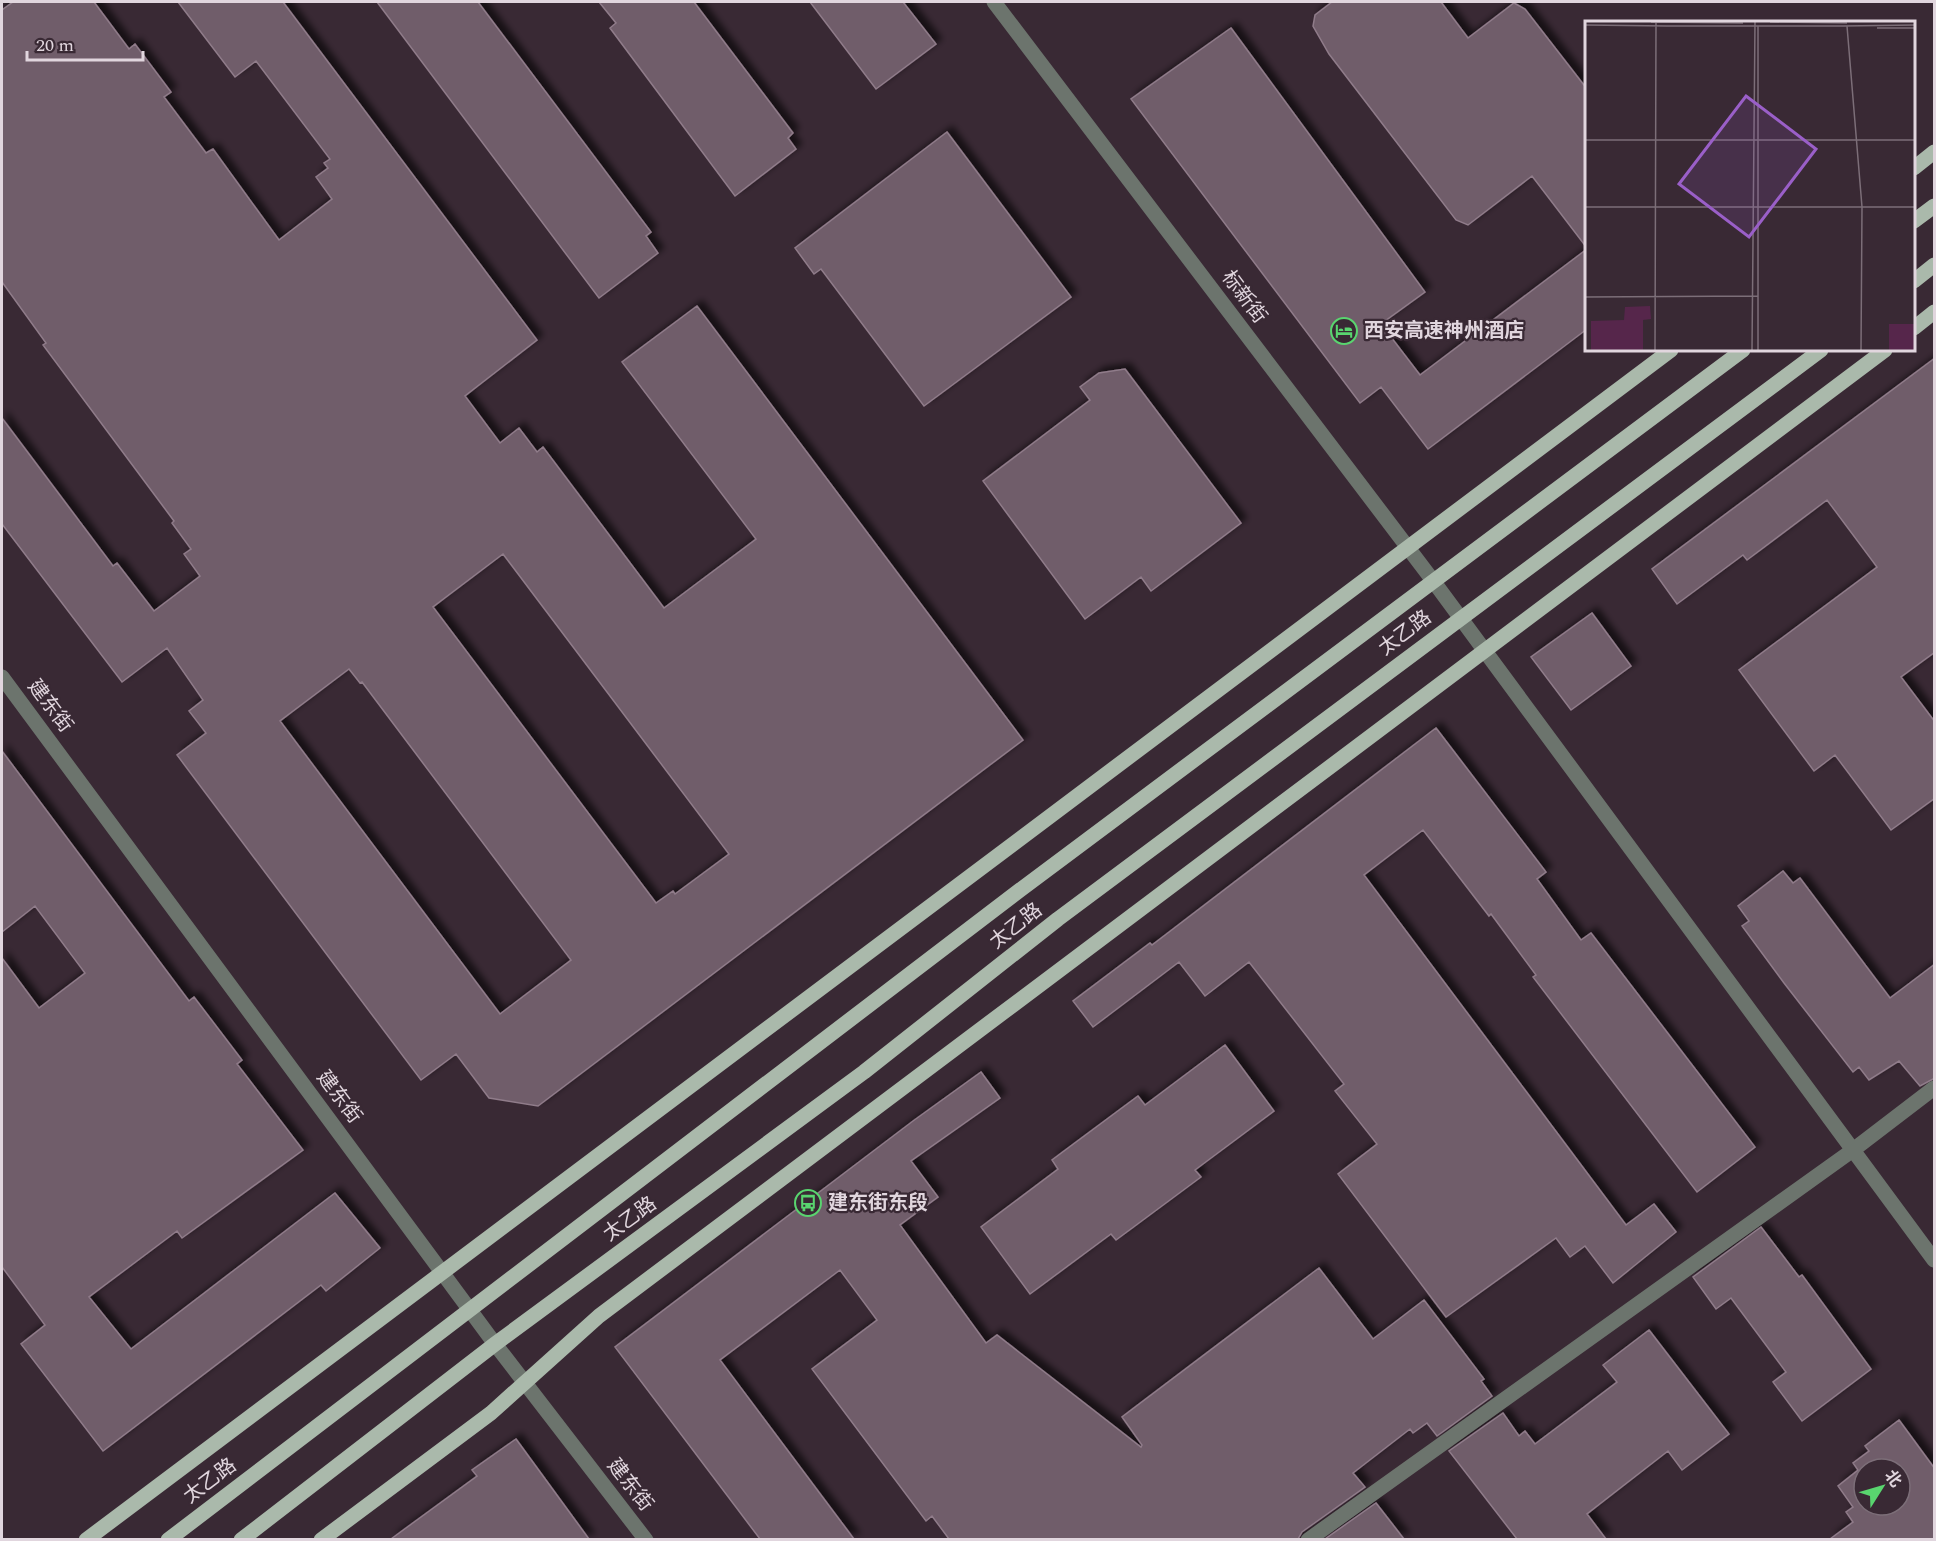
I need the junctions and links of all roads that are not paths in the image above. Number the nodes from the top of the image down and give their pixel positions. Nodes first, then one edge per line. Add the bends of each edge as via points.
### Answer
1 (994, 2) edge
2 (1935, 152) edge
3 (1915, 167) edge
4 (1935, 206) edge
5 (1915, 220) edge
6 (1935, 265) edge
7 (1915, 280) edge
8 (1935, 312) edge
9 (1915, 327) edge
10 (1670, 351) edge
11 (1742, 351) edge
12 (1820, 351) edge
13 (1884, 351) edge
14 (1408, 547) junction
15 (1434, 582) junction
16 (1460, 618) junction
17 (1483, 649) junction
18 (2, 676) edge
19 (1935, 1088) edge
20 (1853, 1150) junction
21 (1935, 1260) edge
22 (442, 1272) junction
23 (470, 1310) junction
24 (495, 1344) junction
25 (525, 1382) junction
26 (86, 1539) edge
27 (168, 1539) edge
28 (241, 1539) edge
29 (321, 1539) edge
30 (646, 1539) edge
31 (1308, 1539) edge

1 - 14 street, 标新街
2 - 3 main road
4 - 5 main road
6 - 7 main road
8 - 9 main road
10 - 14 main road
11 - 15 main road, 太乙路
12 - 16 main road, 太乙路
13 - 17 main road
14 - 15 street, 标新街
14 - 22 main road
15 - 16 street, 标新街
15 - 23 main road, 太乙路 via 1020,890
16 - 17 street, 标新街
16 - 24 main road, 太乙路 via 1058,919 864,1072
17 - 20 street, 标新街
17 - 25 main road via 599,1316
18 - 22 street, 建东街
19 - 20 street
20 - 21 street, 标新街
20 - 31 street
22 - 23 street, 建东街
22 - 26 main road
23 - 24 street, 建东街
23 - 27 main road, 太乙路
24 - 25 street, 建东街
24 - 28 main road, 太乙路
25 - 29 main road via 491,1413
25 - 30 street, 建东街

